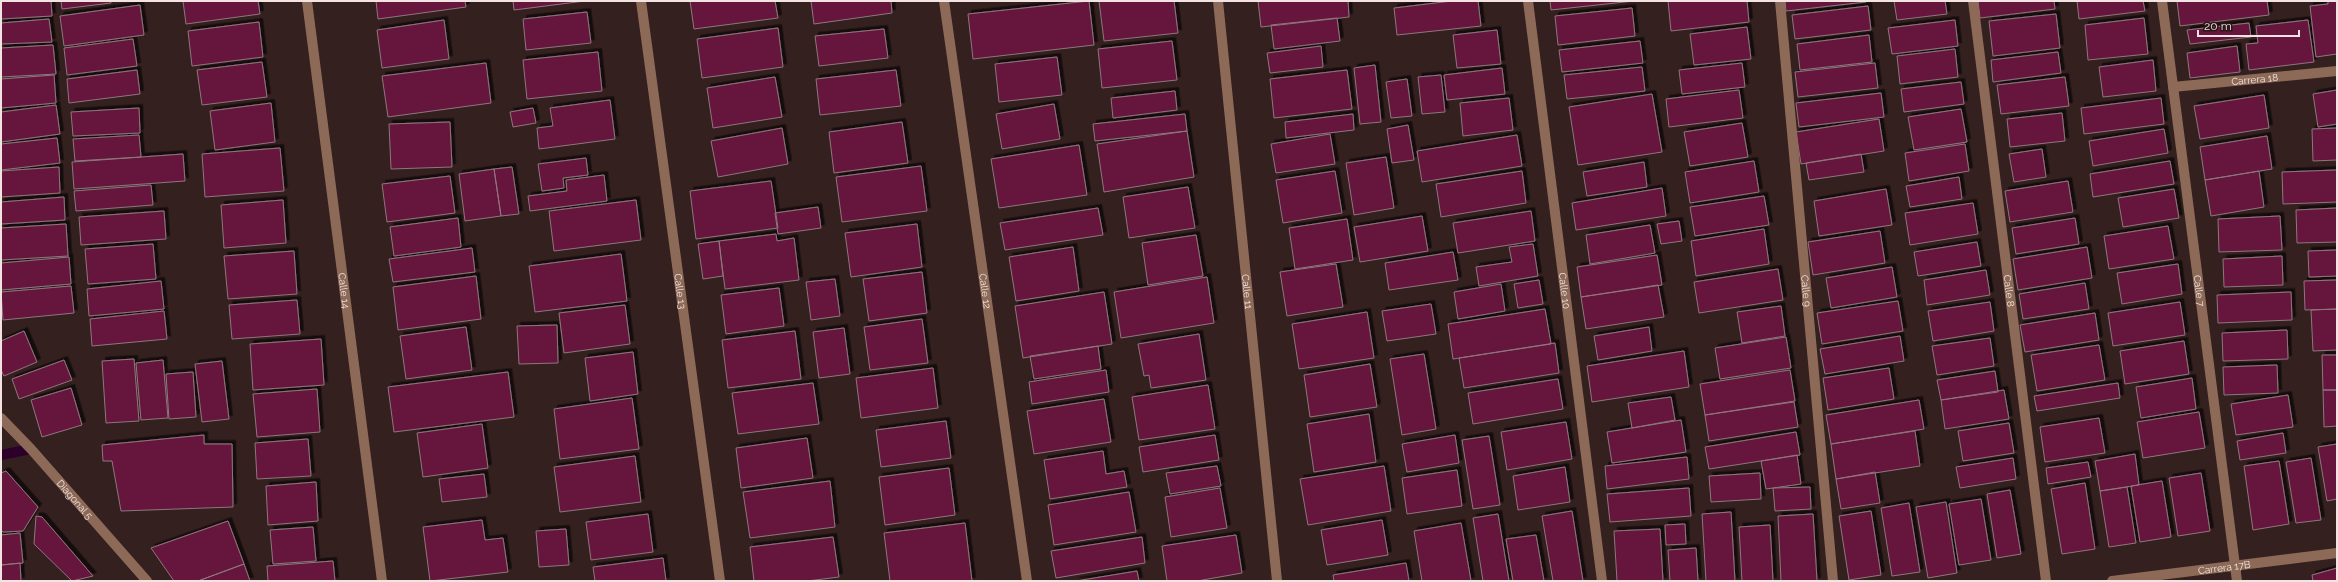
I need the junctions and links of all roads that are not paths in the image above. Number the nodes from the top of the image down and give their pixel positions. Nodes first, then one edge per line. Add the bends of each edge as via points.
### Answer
1 (307, 1) edge
2 (641, 1) edge
3 (944, 1) edge
4 (1218, 1) edge
5 (1528, 1) edge
6 (1780, 1) edge
7 (1973, 1) edge
8 (2162, 1) edge
9 (2337, 71) edge
10 (2173, 87) junction
11 (1, 418) edge
12 (2337, 553) edge
13 (2234, 566) junction
14 (147, 581) edge
15 (382, 581) edge
16 (720, 581) edge
17 (1027, 581) edge
18 (1277, 581) edge
19 (1602, 581) edge
20 (1833, 581) edge
21 (2046, 581) edge
22 (2112, 581) edge
23 (2237, 581) edge

1 - 15 street, Calle 14
2 - 16 street, Calle 13
3 - 17 street, Calle 12
4 - 18 street, Calle 11
5 - 19 street, Calle 10
6 - 20 street, Calle 9
7 - 21 street, Calle 8
8 - 10 street, Calle 7
9 - 10 street, Carrera 18
10 - 13 street, Calle 7
11 - 14 street, Diagonal 5
12 - 13 street, Carrera 17B
13 - 22 street, Carrera 17B
13 - 23 street, Calle 7

